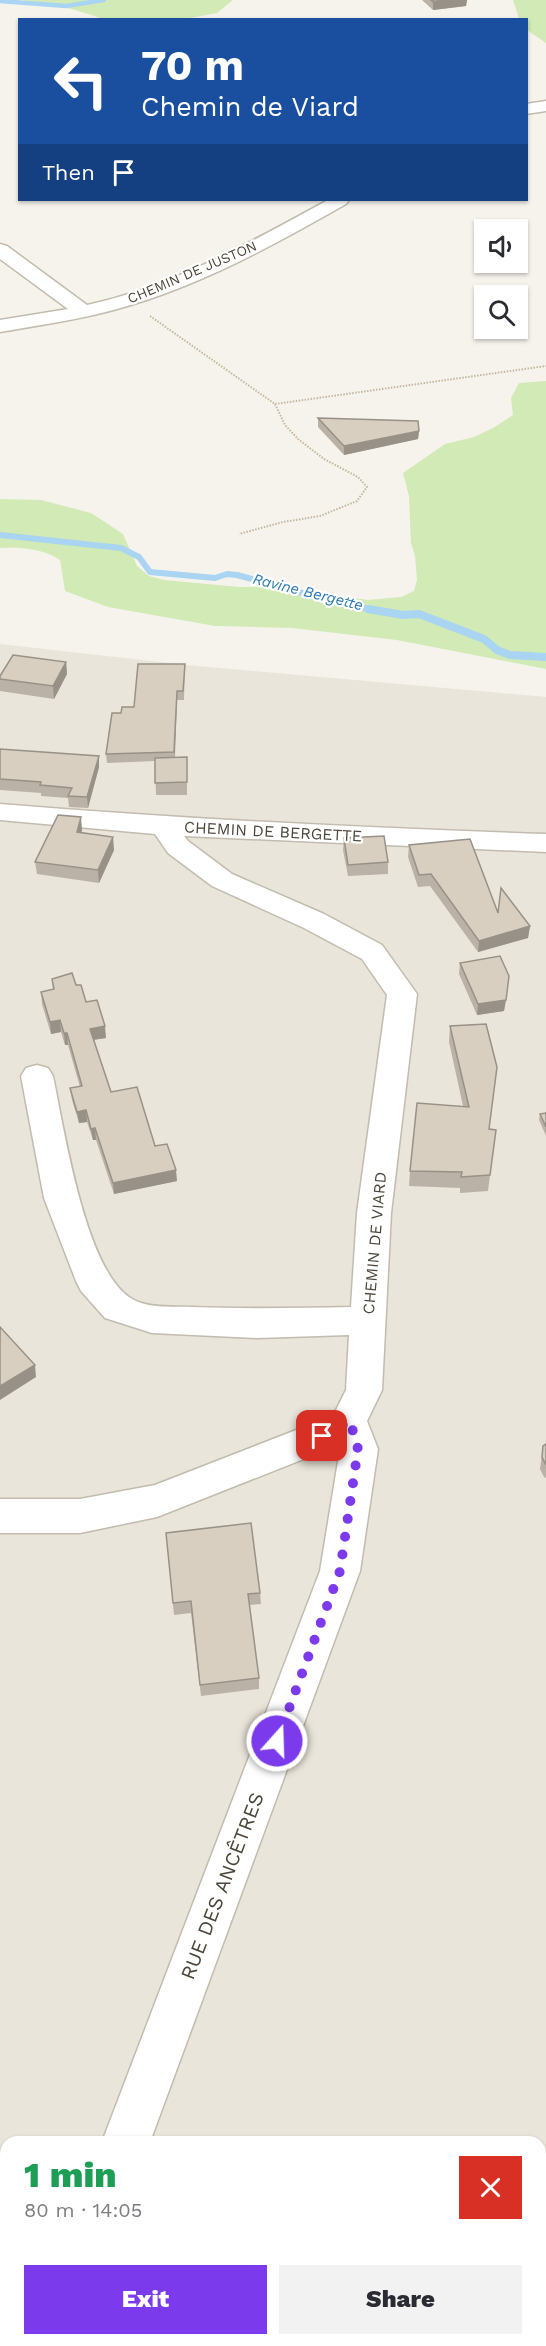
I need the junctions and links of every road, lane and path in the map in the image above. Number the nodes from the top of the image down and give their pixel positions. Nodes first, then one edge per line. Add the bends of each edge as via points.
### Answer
1 (546, 106) edge
2 (528, 109) edge
3 (338, 201) edge
4 (0, 250) edge
5 (126, 300) junction
6 (83, 311) junction
7 (0, 326) edge
8 (546, 366) edge
9 (275, 404) junction
10 (239, 534) dead end
11 (0, 812) edge
12 (164, 826) junction
13 (546, 843) edge
14 (37, 1076) dead end
15 (368, 1320) junction
16 (350, 1421) junction
17 (0, 1516) edge
18 (128, 2136) edge

1 - 2 street
3 - 5 street, CHEMIN DE JUSTON via 275,237
4 - 6 street
5 - 6 street, CHEMIN DE JUSTON
5 - 9 path
6 - 7 street, CHEMIN DE JUSTON
8 - 9 path
9 - 10 path via 283,422 293,432 326,460 362,477 368,487 357,501 329,513
11 - 12 street, CHEMIN DE BERGETTE
12 - 13 street, CHEMIN DE BERGETTE
12 - 15 street, CHEMIN DE VIARD via 178,847 222,880 372,952 402,994 374,1213
14 - 15 street via 62,1197 93,1281 117,1308 152,1319 256,1324
15 - 16 street, CHEMIN DE VIARD via 364,1390
16 - 17 street via 322,1436 158,1501 80,1516
16 - 18 street, RUE DES ANCÊTRES via 358,1449 340,1571

